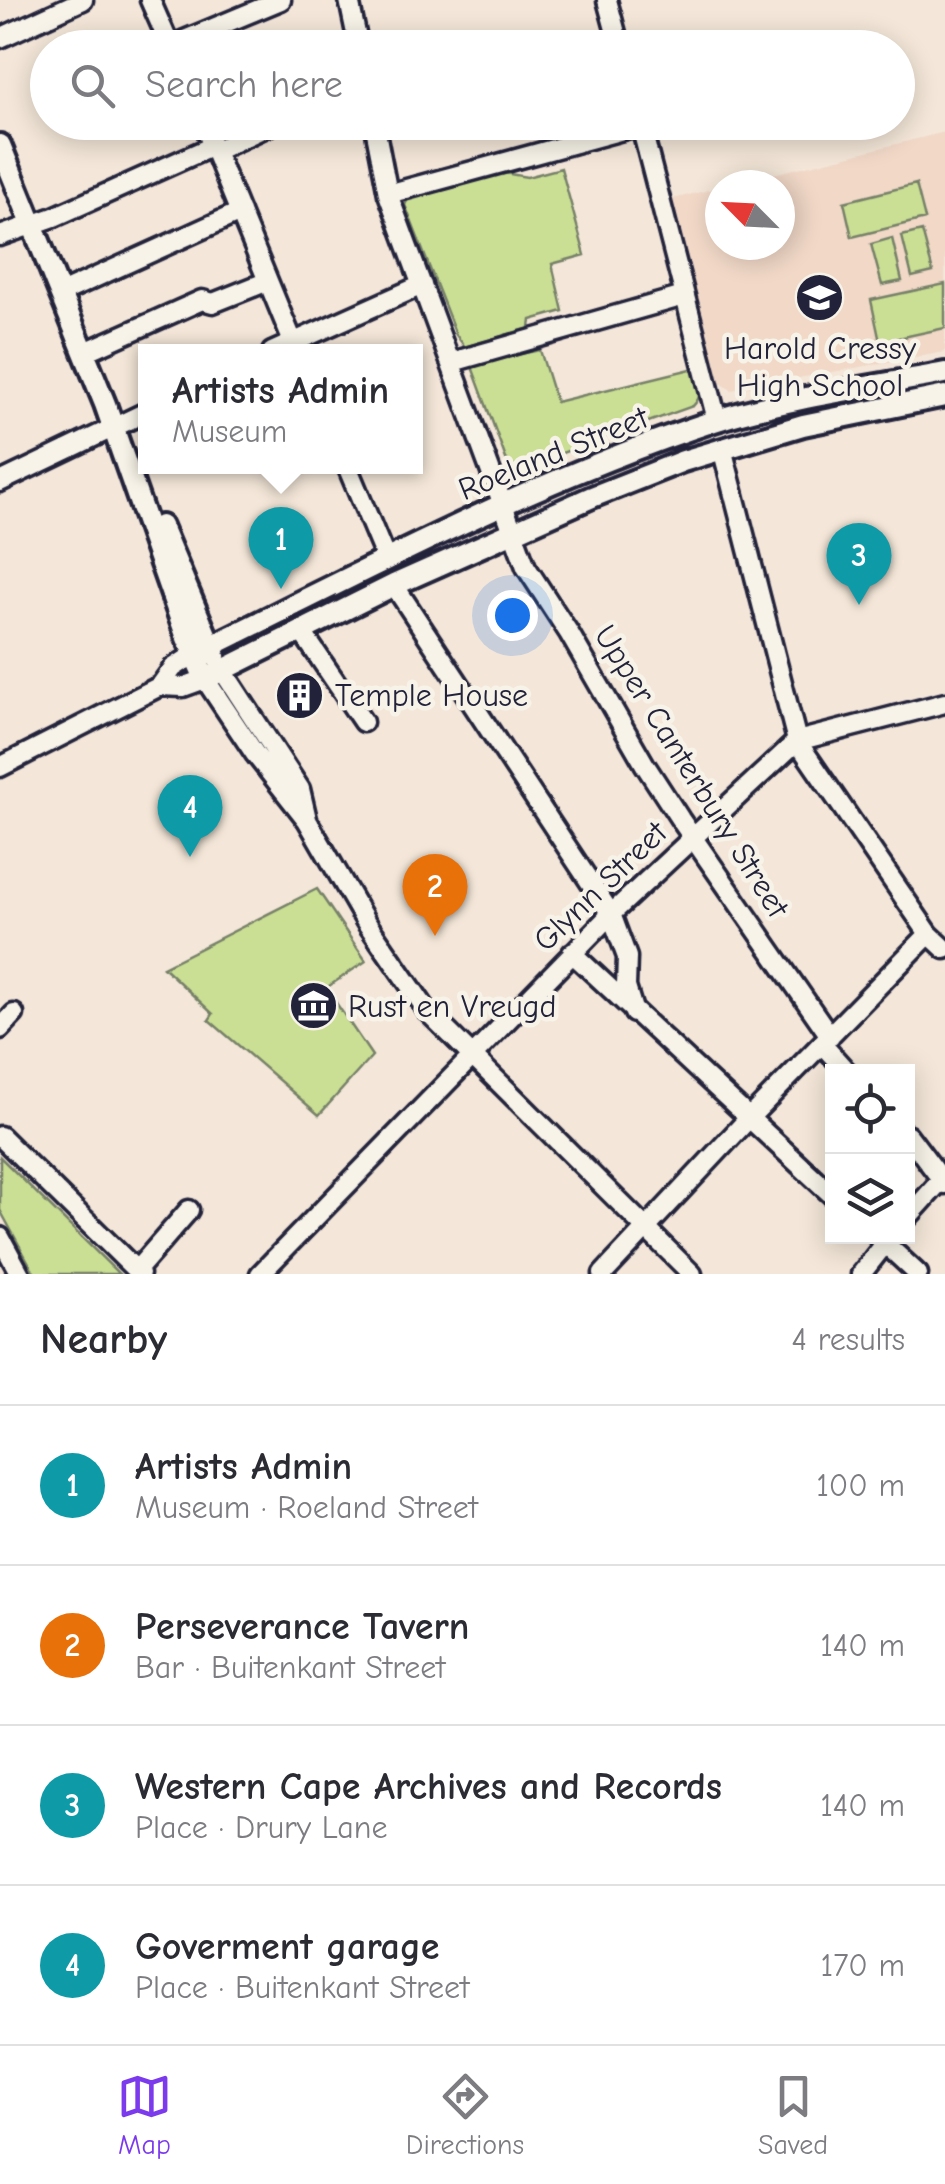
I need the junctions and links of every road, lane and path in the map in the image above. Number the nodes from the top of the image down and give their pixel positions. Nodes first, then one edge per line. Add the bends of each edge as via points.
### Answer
1 (82, 0) edge
2 (150, 0) edge
3 (281, 0) edge
4 (349, 0) edge
5 (607, 0) edge
6 (163, 30) edge
7 (210, 30) edge
8 (355, 30) edge
9 (615, 30) edge
10 (0, 38) edge
11 (210, 140) edge
12 (235, 140) edge
13 (378, 140) edge
14 (582, 140) edge
15 (644, 140) edge
16 (0, 145) edge
17 (214, 149) junction
18 (388, 194) junction
19 (240, 212) junction
20 (34, 223) junction
21 (0, 236) edge
22 (268, 280) junction
23 (422, 284) junction
24 (61, 292) junction
25 (684, 296) junction
26 (294, 344) edge
27 (299, 344) edge
28 (85, 352) junction
29 (452, 362) junction
30 (945, 373) edge
31 (945, 396) edge
32 (138, 416) edge
33 (717, 420) junction
34 (116, 426) junction
35 (722, 448) junction
36 (350, 474) edge
37 (0, 482) edge
38 (504, 504) junction
39 (514, 532) junction
40 (385, 558) junction
41 (394, 585) junction
42 (302, 632) junction
43 (202, 651) junction
44 (214, 675) junction
45 (160, 686) junction
46 (945, 704) edge
47 (363, 722) dead end
48 (797, 741) junction
49 (0, 767) edge
50 (692, 838) junction
51 (611, 914) junction
52 (929, 934) junction
53 (945, 949) edge
54 (572, 953) junction
55 (634, 1013) junction
56 (14, 1014) dead end
57 (0, 1029) edge
58 (826, 1040) junction
59 (472, 1056) junction
60 (842, 1064) edge
61 (750, 1117) junction
62 (0, 1136) edge
63 (915, 1144) edge
64 (944, 1180) edge
65 (825, 1187) edge
66 (189, 1210) dead end
67 (915, 1210) edge
68 (646, 1230) junction
69 (0, 1237) edge
70 (882, 1244) edge
71 (890, 1244) edge
72 (138, 1272) edge
73 (20, 1274) edge
74 (260, 1274) edge
75 (603, 1274) edge
76 (692, 1274) edge
77 (861, 1274) edge
78 (918, 1274) edge

1 - 10 street
2 - 6 street
3 - 7 street
4 - 8 street
5 - 9 street
11 - 17 street
12 - 17 street
13 - 18 street, Upper Canterbury Street
14 - 18 street
15 - 25 street
16 - 20 main road
17 - 19 street
17 - 20 street
18 - 23 street, Upper Canterbury Street
19 - 22 street
19 - 24 street
20 - 21 street
20 - 24 main road
22 - 26 street
22 - 28 street via 213,303 202,300
23 - 27 street
23 - 29 street, Upper Canterbury Street
24 - 28 main road
25 - 29 street
25 - 33 street
28 - 34 main road
29 - 38 street, Upper Canterbury Street
30 - 33 main road, Roeland Street
31 - 35 main road, Roeland Street
32 - 34 street
33 - 38 main road, Roeland Street
34 - 37 street
34 - 43 main road
35 - 39 main road, Roeland Street
35 - 48 street
36 - 40 street
38 - 39 street, Upper Canterbury Street
38 - 40 main road, Roeland Street
39 - 41 main road, Roeland Street
39 - 50 street, Upper Canterbury Street via 526,567
40 - 43 main road, Roeland Street
41 - 42 main road, Roeland Street
41 - 51 street
42 - 44 main road, Roeland Street
42 - 47 street
43 - 44 main road
43 - 45 street, Roeland Street
44 - 45 street, Roeland Street via 183,687
44 - 59 street via 300,789 307,820 397,969
45 - 49 street, Roeland Street
46 - 48 street, Glynn Street
48 - 50 street, Glynn Street
48 - 52 street
50 - 51 street, Glynn Street
50 - 58 street, Upper Canterbury Street
51 - 54 street, Glynn Street
51 - 55 street via 627,957
52 - 53 street
52 - 58 street
54 - 55 street
54 - 59 street, Glynn Street
55 - 61 street
56 - 57 street
58 - 60 street, Upper Canterbury Street
58 - 61 street
59 - 68 street
59 - 74 street, Glynn Street
61 - 65 street
61 - 68 street
62 - 72 street
63 - 64 street
64 - 67 street
66 - 72 street
68 - 75 street
68 - 76 street
69 - 73 street
70 - 77 street
71 - 78 street

